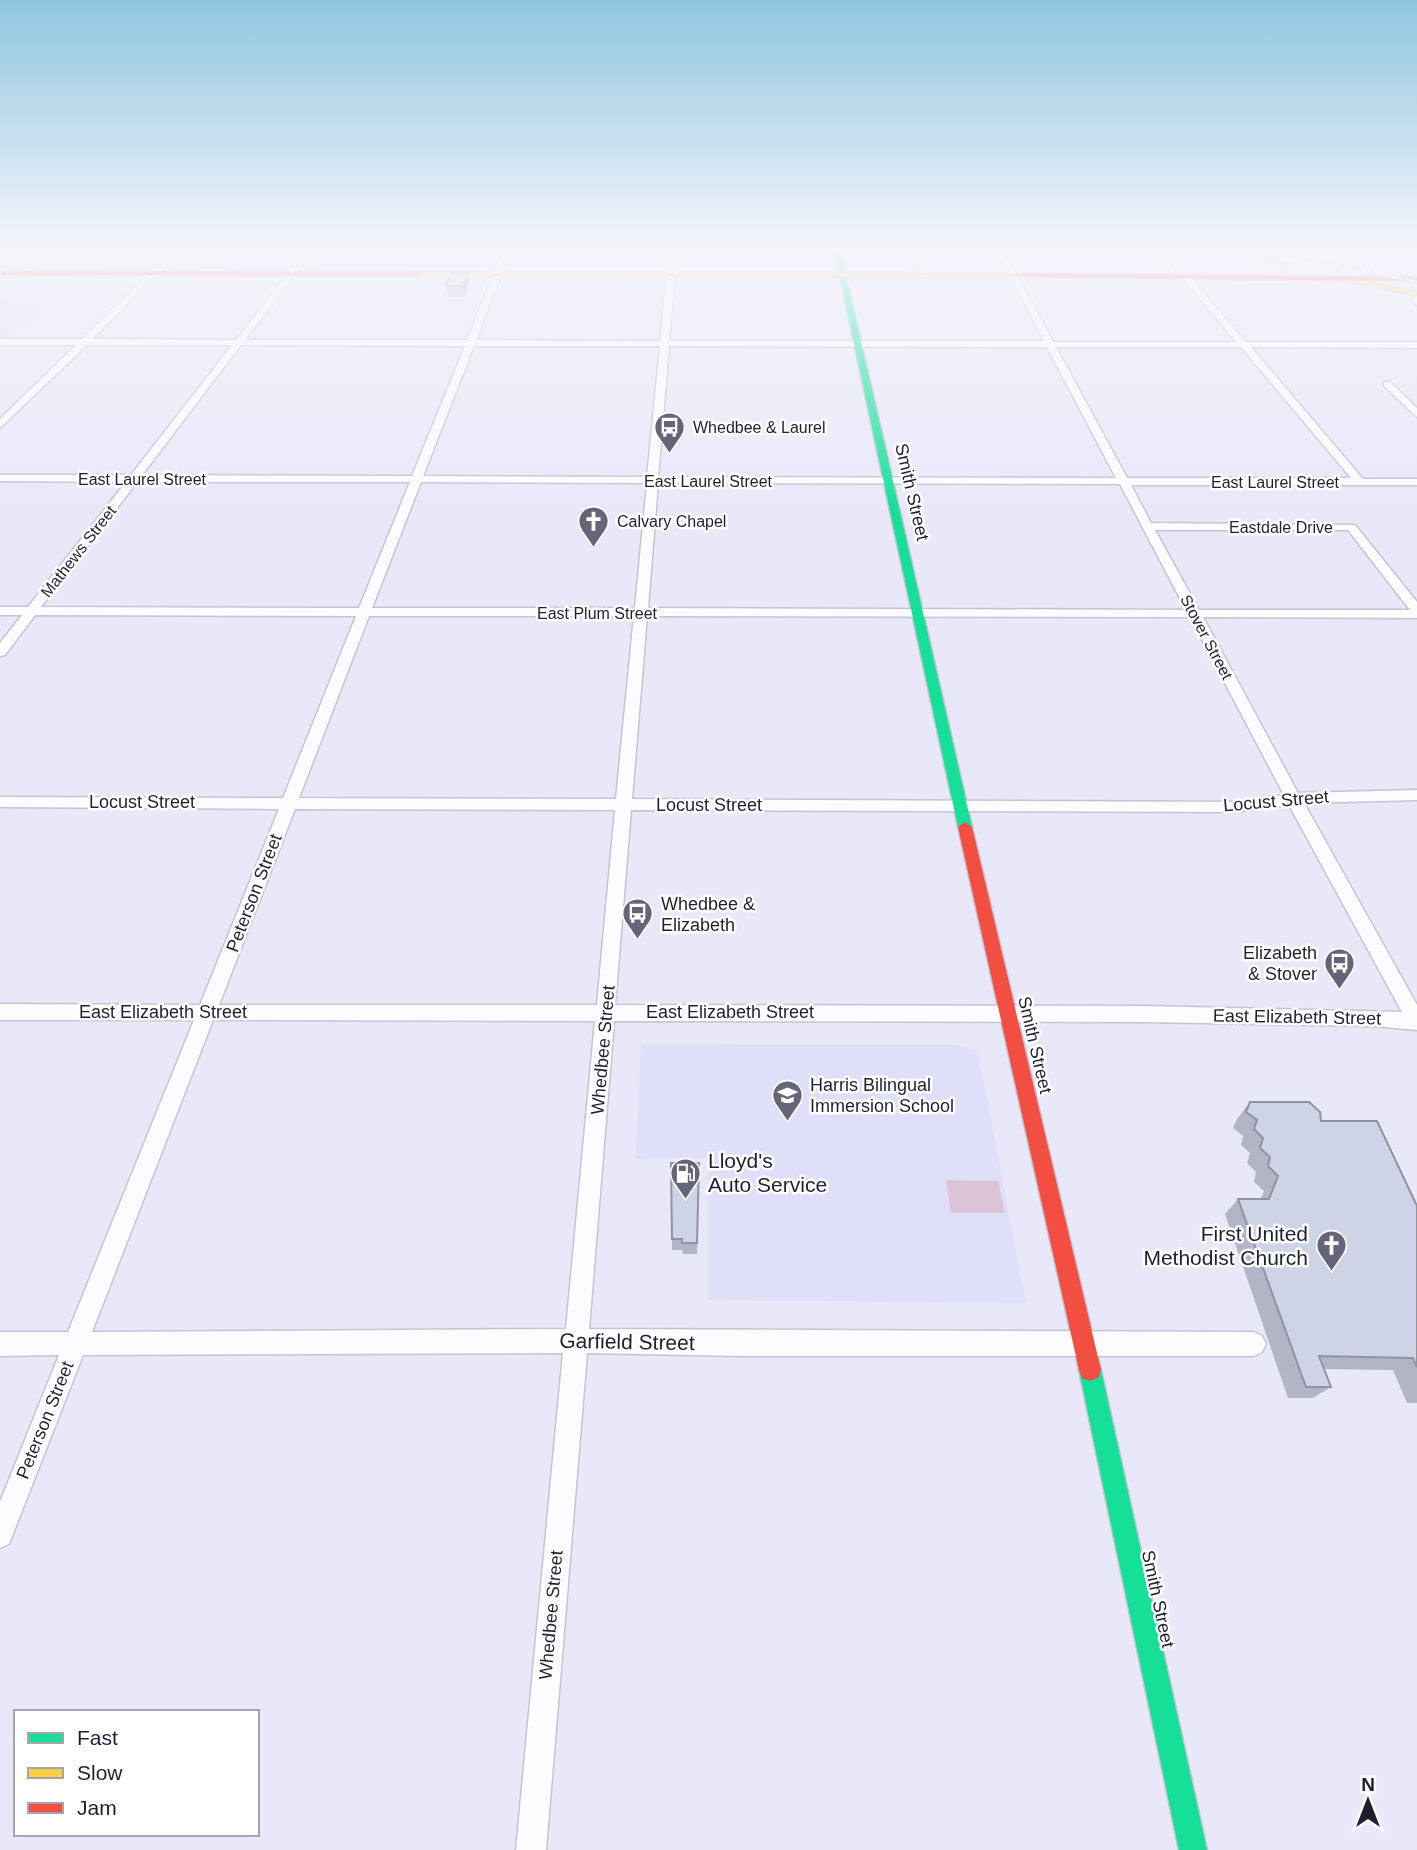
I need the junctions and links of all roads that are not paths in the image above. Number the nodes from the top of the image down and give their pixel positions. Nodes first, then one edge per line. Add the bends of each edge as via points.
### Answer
1 (90, 336) edge
2 (243, 336) edge
3 (473, 336) edge
4 (666, 336) edge
5 (856, 336) edge
6 (1046, 336) edge
7 (1237, 336) edge
8 (0, 342) edge
9 (84, 342) junction
10 (239, 342) junction
11 (470, 343) junction
12 (665, 343) junction
13 (858, 343) junction
14 (1050, 344) junction
15 (1243, 344) junction
16 (1417, 345) edge
17 (1387, 384) dead end
18 (1417, 414) edge
19 (0, 425) edge
20 (0, 478) edge
21 (134, 479) junction
22 (416, 480) junction
23 (653, 480) junction
24 (890, 481) junction
25 (1124, 482) junction
26 (1360, 482) junction
27 (1417, 482) edge
28 (1148, 526) junction
29 (0, 611) edge
30 (31, 611) junction
31 (364, 612) junction
32 (640, 612) junction
33 (1417, 612) edge
34 (919, 614) junction
35 (1195, 615) junction
36 (0, 652) edge
37 (1417, 794) edge
38 (1294, 800) junction
39 (0, 802) edge
40 (289, 803) junction
41 (624, 804) junction
42 (962, 806) junction
43 (0, 1012) edge
44 (206, 1012) junction
45 (606, 1012) junction
46 (1007, 1014) junction
47 (1417, 1021) edge
48 (574, 1341) junction
49 (1084, 1342) junction
50 (1254, 1344) dead end
51 (0, 1345) edge
52 (75, 1345) junction
53 (0, 1535) edge
54 (531, 1850) edge
55 (1193, 1850) edge

1 - 9 street
2 - 10 street, Mathews Street
3 - 11 street, Peterson Street
4 - 12 street, Whedbee Street
5 - 13 main road, Smith Street
6 - 14 street, Stover Street
7 - 15 street
8 - 9 street
9 - 10 street
9 - 19 street
10 - 11 street
10 - 21 street, Mathews Street
11 - 12 street
11 - 22 street, Peterson Street
12 - 13 street
12 - 23 street, Whedbee Street
13 - 14 street
13 - 24 main road, Smith Street
14 - 15 street
14 - 25 street, Stover Street
15 - 16 street
15 - 26 street
17 - 18 street
20 - 21 street, East Laurel Street
21 - 22 street, East Laurel Street
21 - 30 street, Mathews Street
22 - 23 street, East Laurel Street
22 - 31 street, Peterson Street
23 - 24 street, East Laurel Street
23 - 32 street, Whedbee Street
24 - 25 street, East Laurel Street
24 - 34 main road, Smith Street
25 - 26 street, East Laurel Street
25 - 28 street, Stover Street
26 - 27 street, East Laurel Street
28 - 33 street, Eastdale Drive via 1351,527
28 - 35 street, Stover Street
29 - 30 street, East Plum Street
30 - 31 street, East Plum Street
30 - 36 street, Mathews Street
31 - 32 street, East Plum Street
31 - 40 street, Peterson Street
32 - 34 street, East Plum Street
32 - 41 street, Whedbee Street
33 - 35 street, Eastdale Drive
34 - 35 street, East Plum Street
34 - 42 main road, Smith Street
35 - 38 street, Stover Street
37 - 38 street, Locust Street
38 - 42 street, Locust Street via 1234,807
38 - 47 street, Stover Street
39 - 40 street, Locust Street
40 - 41 street, Locust Street
40 - 44 street, Peterson Street
41 - 42 street, Locust Street
41 - 45 street, Whedbee Street
42 - 46 main road, Smith Street
43 - 44 street, East Elizabeth Street
44 - 45 street, East Elizabeth Street
44 - 52 street, Peterson Street
45 - 46 street, East Elizabeth Street
45 - 48 street, Whedbee Street
46 - 47 street, East Elizabeth Street
46 - 49 main road, Smith Street
48 - 49 street, Garfield Street
48 - 52 street, Garfield Street
48 - 54 street, Whedbee Street
49 - 50 street, Garfield Street
49 - 55 main road, Smith Street
51 - 52 street, Garfield Street
52 - 53 street, Peterson Street

